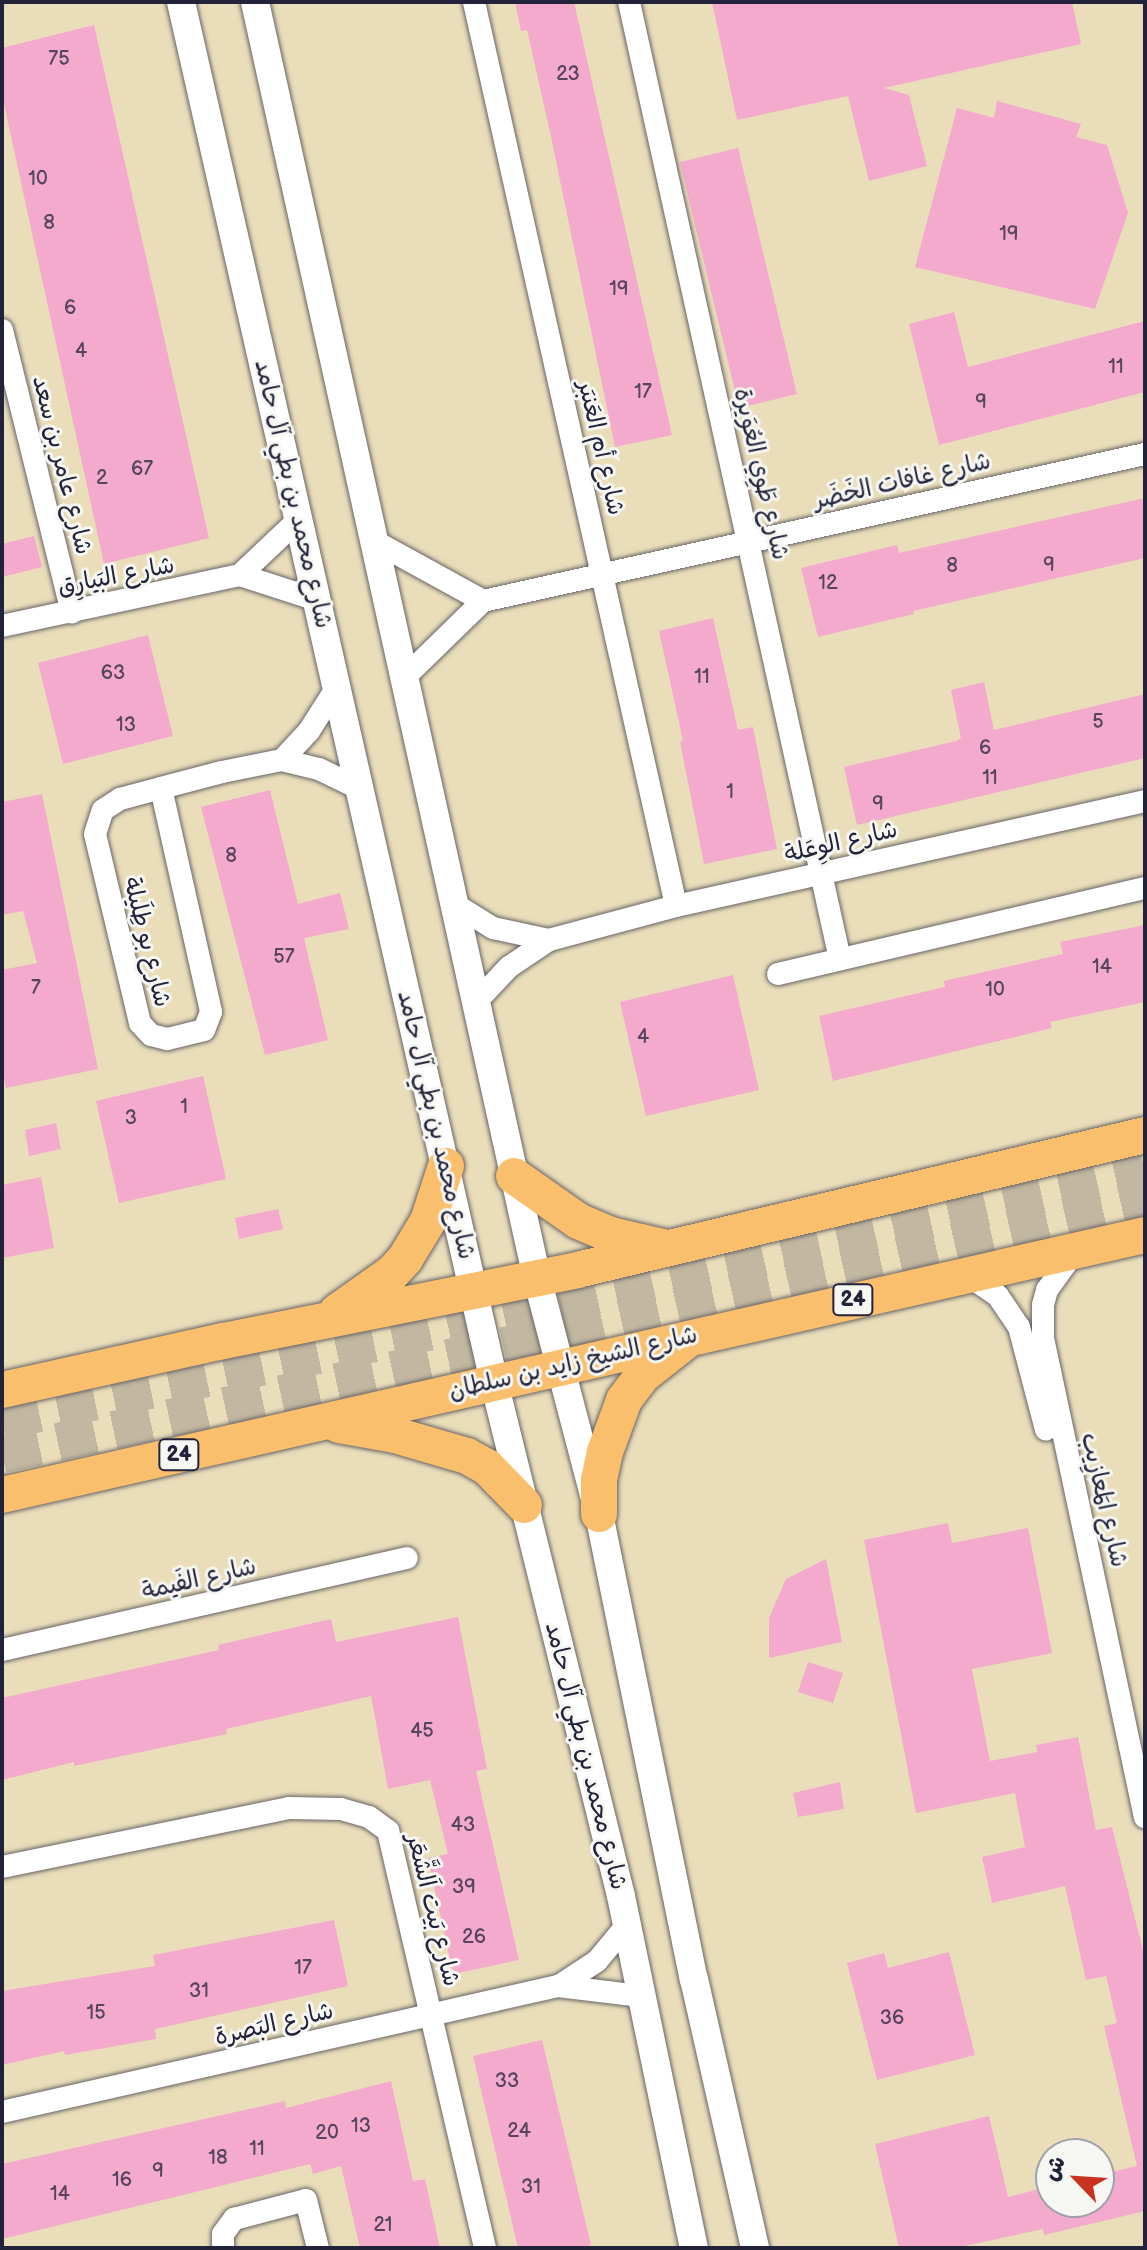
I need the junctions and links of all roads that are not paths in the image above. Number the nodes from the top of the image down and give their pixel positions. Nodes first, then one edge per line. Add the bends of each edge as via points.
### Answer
1 (181, 2) edge
2 (255, 2) edge
3 (474, 2) edge
4 (629, 2) edge
5 (2, 330) edge
6 (1145, 454) edge
7 (299, 519) junction
8 (374, 541) junction
9 (750, 542) junction
10 (603, 572) junction
11 (240, 575) junction
12 (317, 600) junction
13 (483, 601) junction
14 (72, 612) junction
15 (2, 626) edge
16 (404, 678) junction
17 (337, 687) junction
18 (282, 760) junction
19 (161, 788) junction
20 (360, 789) junction
21 (1145, 801) edge
22 (822, 873) junction
23 (1145, 888) edge
24 (456, 905) junction
25 (676, 906) junction
26 (549, 940) junction
27 (840, 959) junction
28 (778, 974) dead end
29 (476, 1002) junction
30 (1145, 1135) edge
31 (446, 1166) junction
32 (514, 1176) junction
33 (1145, 1235) edge
34 (672, 1248) junction
35 (1076, 1251) junction
36 (965, 1275) junction
37 (537, 1278) junction
38 (474, 1292) junction
39 (326, 1320) junction
40 (694, 1335) junction
41 (562, 1366) junction
42 (494, 1382) junction
43 (2, 1390) edge
44 (322, 1422) junction
45 (1046, 1430) dead end
46 (2, 1495) edge
47 (524, 1505) junction
48 (599, 1514) junction
49 (407, 1558) dead end
50 (2, 1650) edge
51 (1145, 1817) edge
52 (2, 1867) edge
53 (627, 1925) junction
54 (558, 1986) junction
55 (641, 1996) junction
56 (432, 2015) junction
57 (2, 2112) edge
58 (223, 2248) edge
59 (318, 2248) edge
60 (485, 2248) edge
61 (694, 2248) edge
62 (755, 2248) edge

1 - 7 street, شارع محمد بن بطي آل حامد
2 - 8 street
3 - 10 street, شارع أم العَنبَر
4 - 9 street, شارع طَوِي العُوَيرة
5 - 14 street, شارع عامر بن سعد
6 - 9 street, شارع غافات الخَضَر
7 - 11 street
7 - 12 street, شارع محمد بن بطي آل حامد
8 - 13 street
8 - 16 street
9 - 10 street, شارع غافات الخَضَر
9 - 22 street, شارع طَوِي العُوَيرة
10 - 13 street, شارع غافات الخَضَر
10 - 25 street, شارع أم العَنبَر
11 - 12 street
11 - 14 street, شارع البَيارِق
12 - 17 street, شارع محمد بن بطي آل حامد
13 - 16 street
14 - 15 street, شارع البَيارِق
16 - 24 street
17 - 18 street via 309,731
17 - 20 street, شارع محمد بن بطي آل حامد
18 - 19 street, شارع بو طِلَيلة
18 - 20 street, شارع بو طِلَيلة via 319,769
19 - 19 street, شارع بو طِلَيلة via 111,803 99,817 95,834 140,1023 151,1035 167,1039 204,1030 211,1012
20 - 31 street, شارع محمد بن بطي آل حامد
21 - 22 street, شارع الوِعَلة
22 - 25 street, شارع الوِعَلة
22 - 27 street, شارع طَوِي العُوَيرة
23 - 27 street
24 - 26 street, شارع الوِعَلة via 506,933
24 - 29 street
25 - 26 street, شارع الوِعَلة
26 - 29 street, شارع الوِعَلة via 509,967
27 - 28 street
29 - 32 street
30 - 34 main road
31 - 38 street, شارع محمد بن بطي آل حامد
31 - 39 main road via 428,1221 405,1259
32 - 34 main road via 578,1221 611,1235
32 - 37 street
33 - 35 main road, شارع الشيخ زايد بن سلطان / 24
34 - 37 main road
35 - 36 main road, شارع الشيخ زايد بن سلطان / 24
35 - 51 street, شارع المَعازِيب via 1047,1290 1041,1322
36 - 40 main road, شارع الشيخ زايد بن سلطان / 24
36 - 45 street, شارع المَعازِيب via 998,1296 1019,1327
37 - 38 main road
37 - 41 street
38 - 39 main road
38 - 42 street, شارع محمد بن بطي آل حامد
39 - 43 main road
40 - 41 main road, شارع الشيخ زايد بن سلطان / 24
40 - 48 main road via 643,1375 624,1400 605,1452
41 - 42 main road, شارع الشيخ زايد بن سلطان / 24
41 - 48 street
42 - 44 main road, شارع الشيخ زايد بن سلطان / 24
42 - 47 street, شارع محمد بن بطي آل حامد
44 - 46 main road, شارع الشيخ زايد بن سلطان / 24
44 - 47 main road via 459,1453 487,1467
47 - 53 street, شارع محمد بن بطي آل حامد
48 - 62 street
49 - 50 street, شارع الفَيمة
52 - 56 street, شارع بَيت اَلشَّعَر via 289,1808 341,1809 369,1817 388,1831
53 - 54 street, شارع البَصرة via 597,1961
53 - 55 street, شارع محمد بن بطي آل حامد
54 - 55 street, شارع البَصرة
54 - 56 street, شارع البَصرة
55 - 61 street, شارع محمد بن بطي آل حامد
56 - 57 street, شارع البَصرة
56 - 60 street, شارع بَيت اَلشَّعَر
58 - 59 street via 223,2234 234,2219 306,2200

